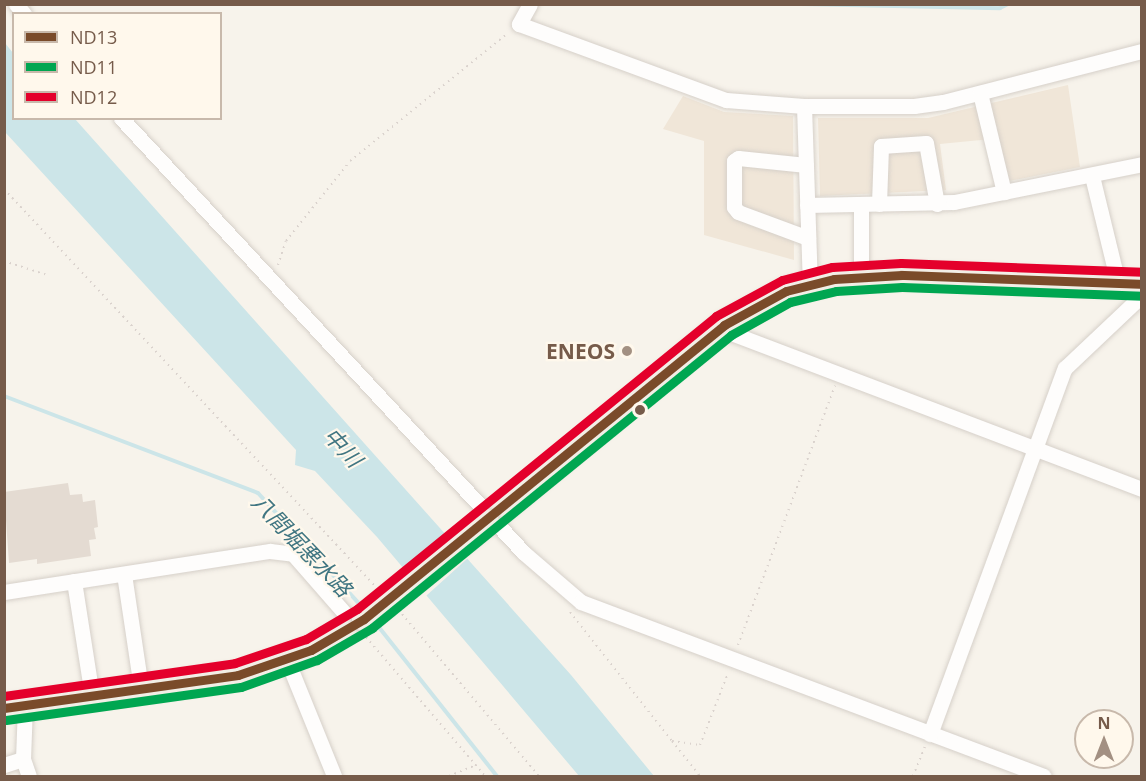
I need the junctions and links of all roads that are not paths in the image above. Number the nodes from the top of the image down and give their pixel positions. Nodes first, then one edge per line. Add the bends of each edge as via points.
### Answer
1 (530, 4) edge
2 (1142, 51) edge
3 (980, 93) junction
4 (804, 106) junction
5 (123, 120) edge
6 (1142, 164) edge
7 (806, 165) junction
8 (1092, 176) junction
9 (1004, 192) junction
10 (879, 204) junction
11 (937, 204) junction
12 (807, 205) junction
13 (861, 205) junction
14 (808, 238) junction
15 (861, 276) junction
16 (810, 283) junction
17 (1130, 283) edge
18 (724, 325) junction
19 (1034, 450) junction
20 (1142, 489) edge
21 (489, 518) junction
22 (124, 574) junction
23 (74, 581) junction
24 (4, 592) edge
25 (359, 622) junction
26 (287, 660) junction
27 (141, 688) junction
28 (92, 696) junction
29 (15, 706) edge
30 (930, 734) junction
31 (23, 759) junction
32 (4, 765) edge
33 (29, 777) edge
34 (334, 777) edge
35 (1043, 777) edge

1 - 4 street via 519,24 726,100
2 - 3 street
3 - 4 street via 914,106
3 - 9 street
4 - 7 street
5 - 21 street
6 - 8 street
7 - 12 street
7 - 14 street via 738,158 734,161 734,207 738,212
8 - 9 street
8 - 17 street
9 - 11 street
10 - 11 street
10 - 11 street via 881,146 926,143
10 - 13 street
12 - 13 street
12 - 14 street
13 - 15 street
14 - 16 street
15 - 16 main road
15 - 17 main road
16 - 18 main road via 764,301
17 - 19 street via 1139,298 1065,368
18 - 19 street via 731,333
18 - 21 main road
19 - 20 street
19 - 30 street
21 - 25 main road, bridge
21 - 30 street via 581,602
22 - 23 street
22 - 25 street via 270,551 293,554
22 - 27 street
23 - 24 street
23 - 28 street
25 - 26 main road
26 - 27 main road via 238,675
26 - 34 street
27 - 28 main road
28 - 29 main road
29 - 31 street
30 - 35 street
31 - 32 street
31 - 33 street

